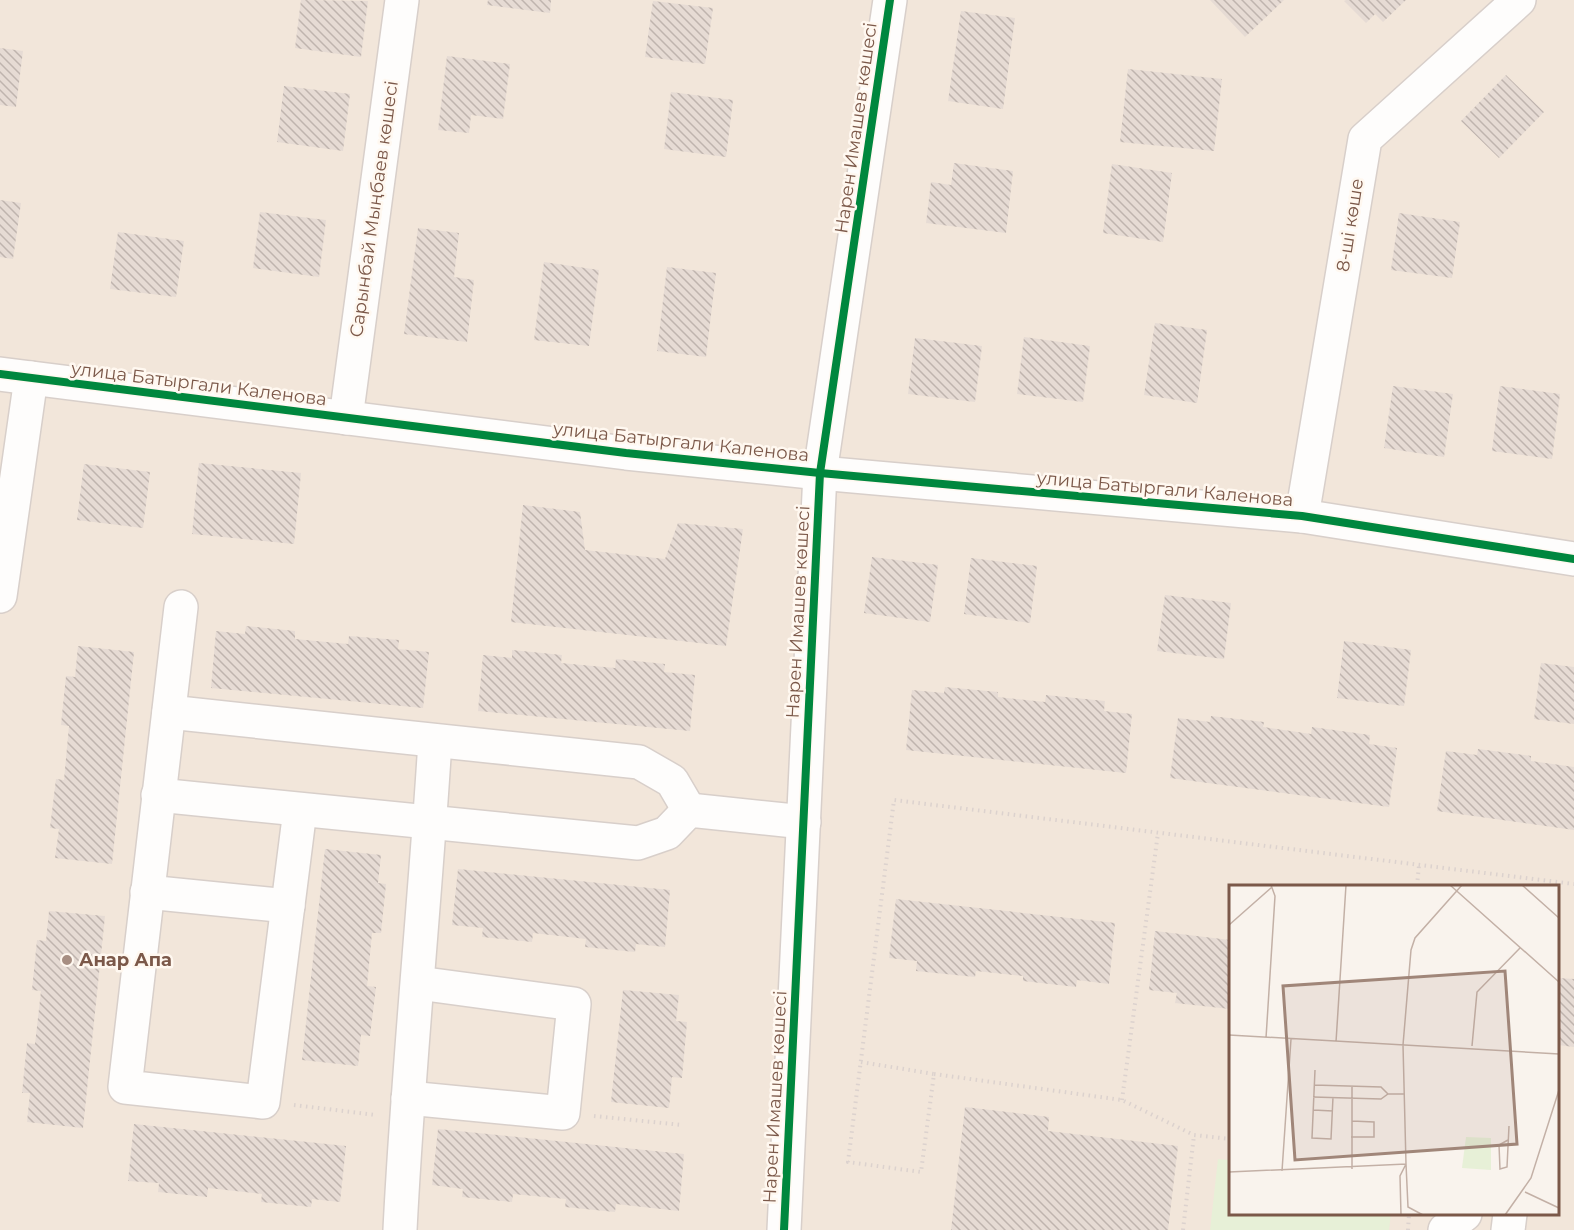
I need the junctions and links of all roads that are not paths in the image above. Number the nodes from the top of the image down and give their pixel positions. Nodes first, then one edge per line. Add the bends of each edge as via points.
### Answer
1 (402, 0) edge
2 (890, 0) edge
3 (1519, 0) edge
4 (16, 376) edge
5 (346, 418) junction
6 (820, 473) junction
7 (1302, 516) junction
8 (1574, 559) edge
9 (0, 596) edge
10 (181, 607) dead end
11 (169, 712) junction
12 (435, 741) junction
13 (158, 795) junction
14 (300, 810) junction
15 (689, 810) junction
16 (804, 822) junction
17 (430, 823) junction
18 (147, 892) junction
19 (288, 906) junction
20 (418, 983) junction
21 (406, 1108) junction
22 (1464, 1215) edge
23 (1510, 1215) edge
24 (400, 1230) edge
25 (784, 1230) edge
26 (1445, 1230) edge
27 (1508, 1230) edge

1 - 5 street, Сарынбай Мыңбаев көшесі
2 - 6 street, Нарен Имашев көшесi
3 - 7 street, 8-шi көше via 1365,139
4 - 5 street, улица Батыргали Каленова
4 - 9 street
5 - 6 street, улица Батыргали Каленова
6 - 7 street, улица Батыргали Каленова
6 - 16 street, Нарен Имашев көшесi
7 - 8 street, улица Батыргали Каленова
10 - 11 street
11 - 12 street
11 - 13 street
12 - 15 street via 639,762 672,781
12 - 17 street
13 - 14 street
13 - 18 street
14 - 17 street
14 - 19 street
15 - 16 street
15 - 17 street via 667,833 638,843
16 - 25 street, Нарен Имашев көшесi
17 - 20 street
18 - 19 street
18 - 19 street via 125,1087 263,1102
20 - 21 street
20 - 21 street via 574,1004 563,1113
21 - 24 street
22 - 26 street
23 - 27 street

